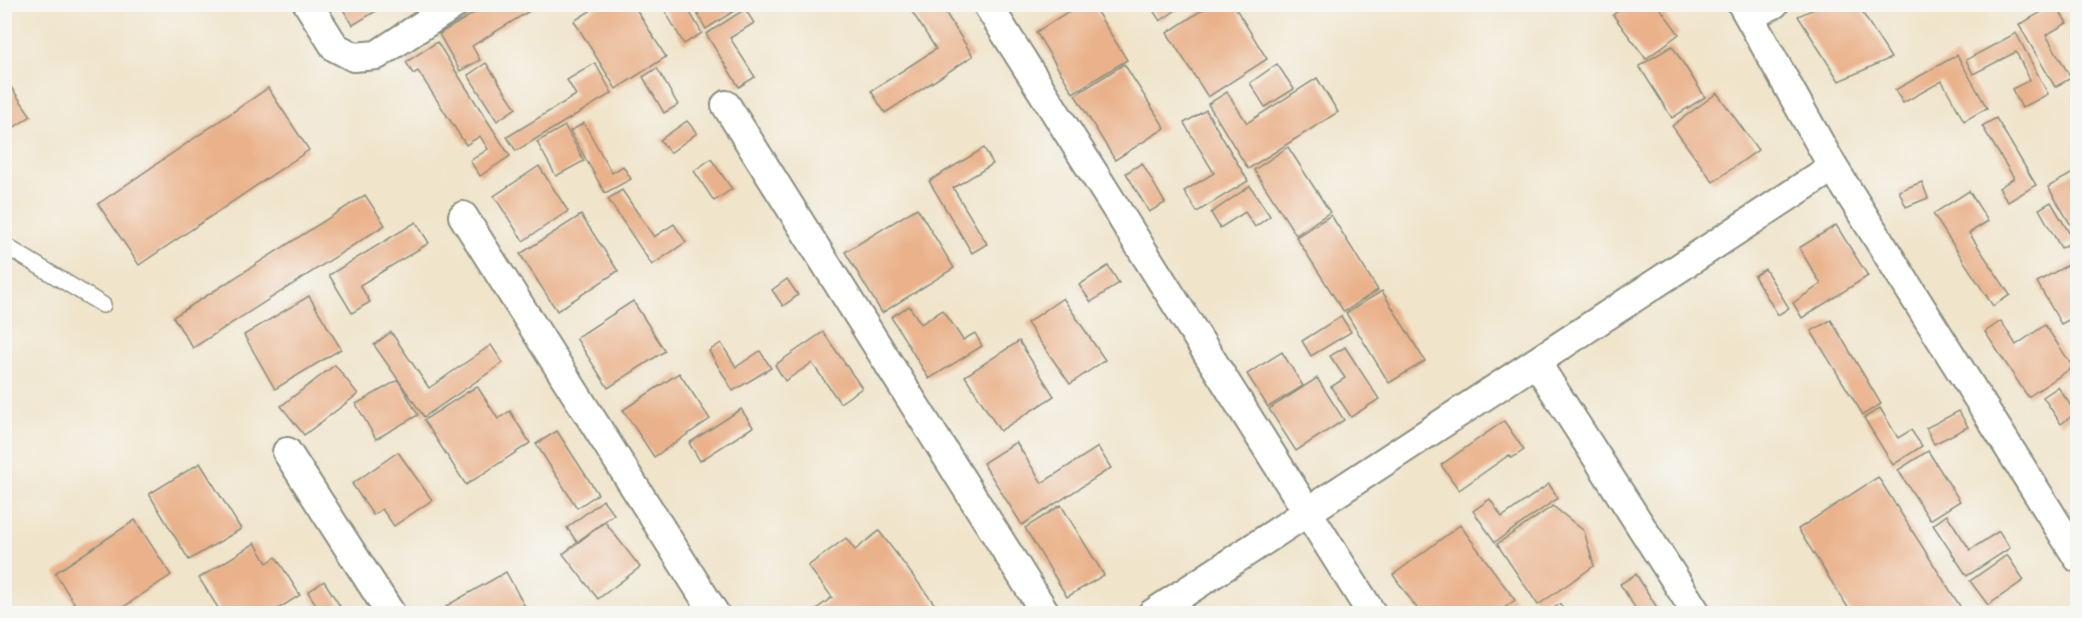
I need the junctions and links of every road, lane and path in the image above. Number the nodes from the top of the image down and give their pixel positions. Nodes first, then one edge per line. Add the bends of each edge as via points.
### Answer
1 (308, 4) edge
2 (455, 4) edge
3 (987, 4) edge
4 (1755, 8) edge
5 (726, 105) dead end
6 (1833, 166) junction
7 (463, 216) dead end
8 (4, 245) edge
9 (103, 305) dead end
10 (1536, 362) junction
11 (287, 452) dead end
12 (1308, 512) junction
13 (2078, 558) edge
14 (391, 614) edge
15 (715, 614) edge
16 (1046, 614) edge
17 (1152, 614) edge
18 (1372, 614) edge
19 (1697, 614) edge

1 - 2 street via 335,47 354,57 377,55
3 - 12 street
4 - 6 street
5 - 16 street
6 - 10 street
6 - 13 street
7 - 15 street
8 - 9 lane
10 - 12 street
10 - 19 street
11 - 14 street
12 - 17 street
12 - 18 street

